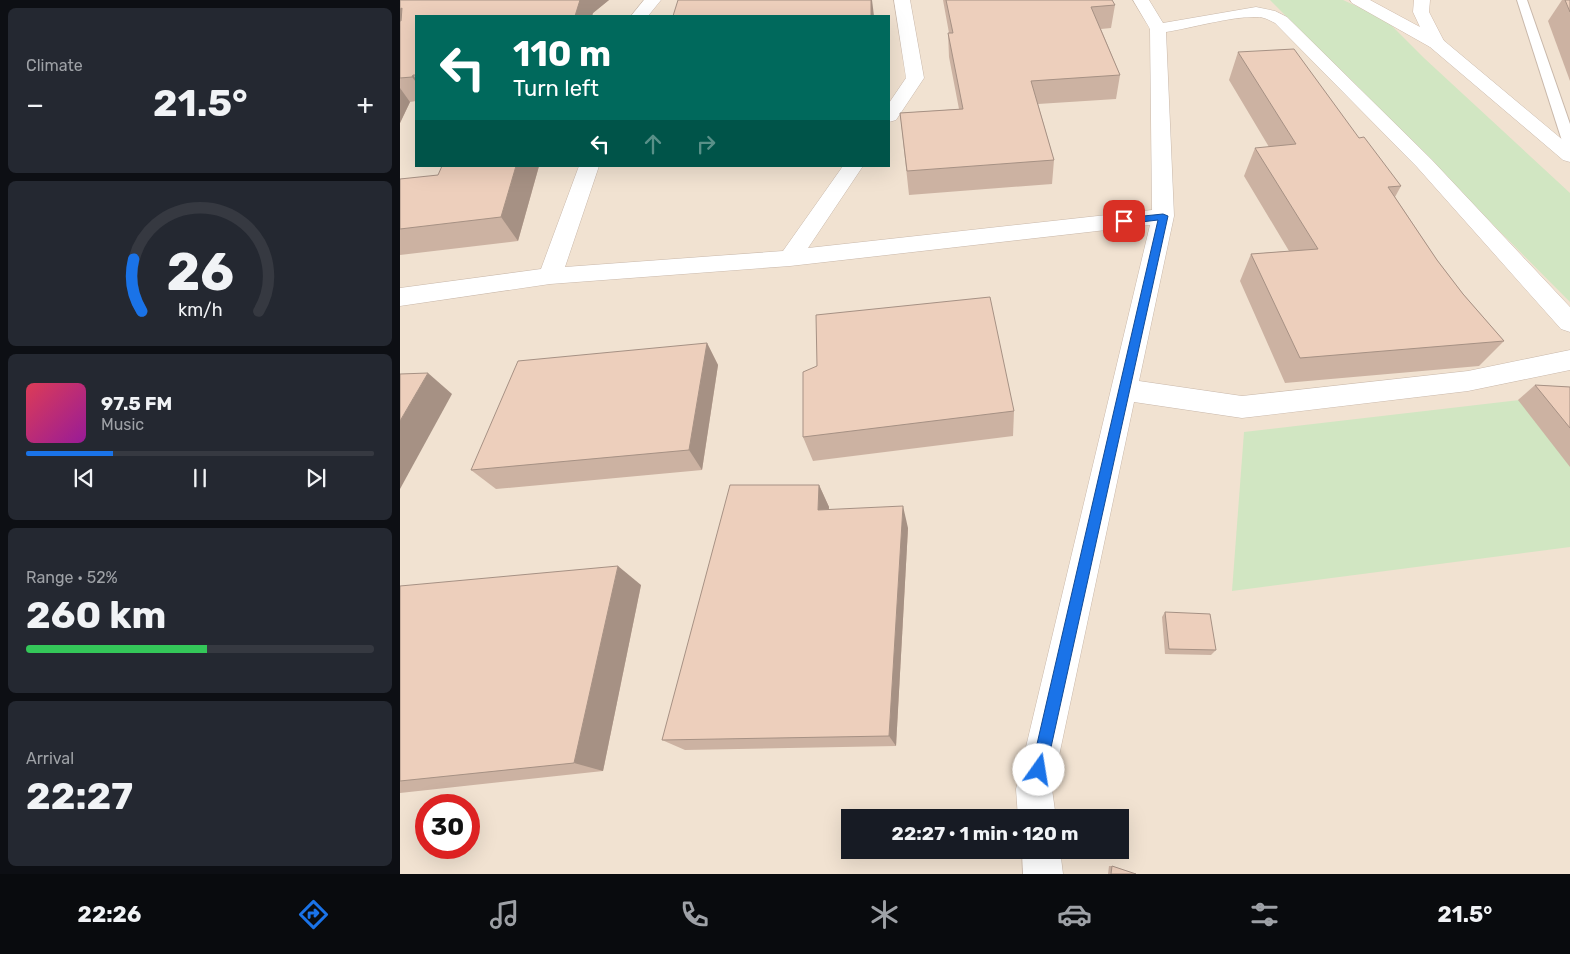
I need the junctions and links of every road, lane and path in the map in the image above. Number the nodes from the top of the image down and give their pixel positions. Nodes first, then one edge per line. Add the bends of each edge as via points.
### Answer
1 (652, 0) edge
2 (902, 0) edge
3 (1141, 0) edge
4 (1358, 0) edge
5 (1369, 0) edge
6 (1522, 0) edge
7 (1411, 1) edge
8 (640, 15) edge
9 (1158, 29) junction
10 (1436, 43) junction
11 (890, 115) edge
12 (1570, 144) edge
13 (1570, 156) edge
14 (589, 167) edge
15 (853, 167) edge
16 (1163, 216) junction
17 (790, 258) junction
18 (550, 276) junction
19 (400, 297) edge
20 (1570, 323) edge
21 (1570, 360) edge
22 (1124, 390) junction
23 (1036, 809) edge
24 (1041, 859) edge
25 (1043, 874) edge

1 - 8 street
2 - 11 street via 915,78
3 - 9 street
4 - 10 street
5 - 7 street
6 - 12 lane
7 - 10 street via 1421,12
9 - 16 street
9 - 20 street via 1256,12 1281,20 1424,163
10 - 13 street
14 - 18 street
15 - 17 street
16 - 17 street
16 - 22 street
17 - 18 street
18 - 19 street
21 - 22 street via 1468,381 1242,407
22 - 23 street via 1034,789
24 - 25 street

